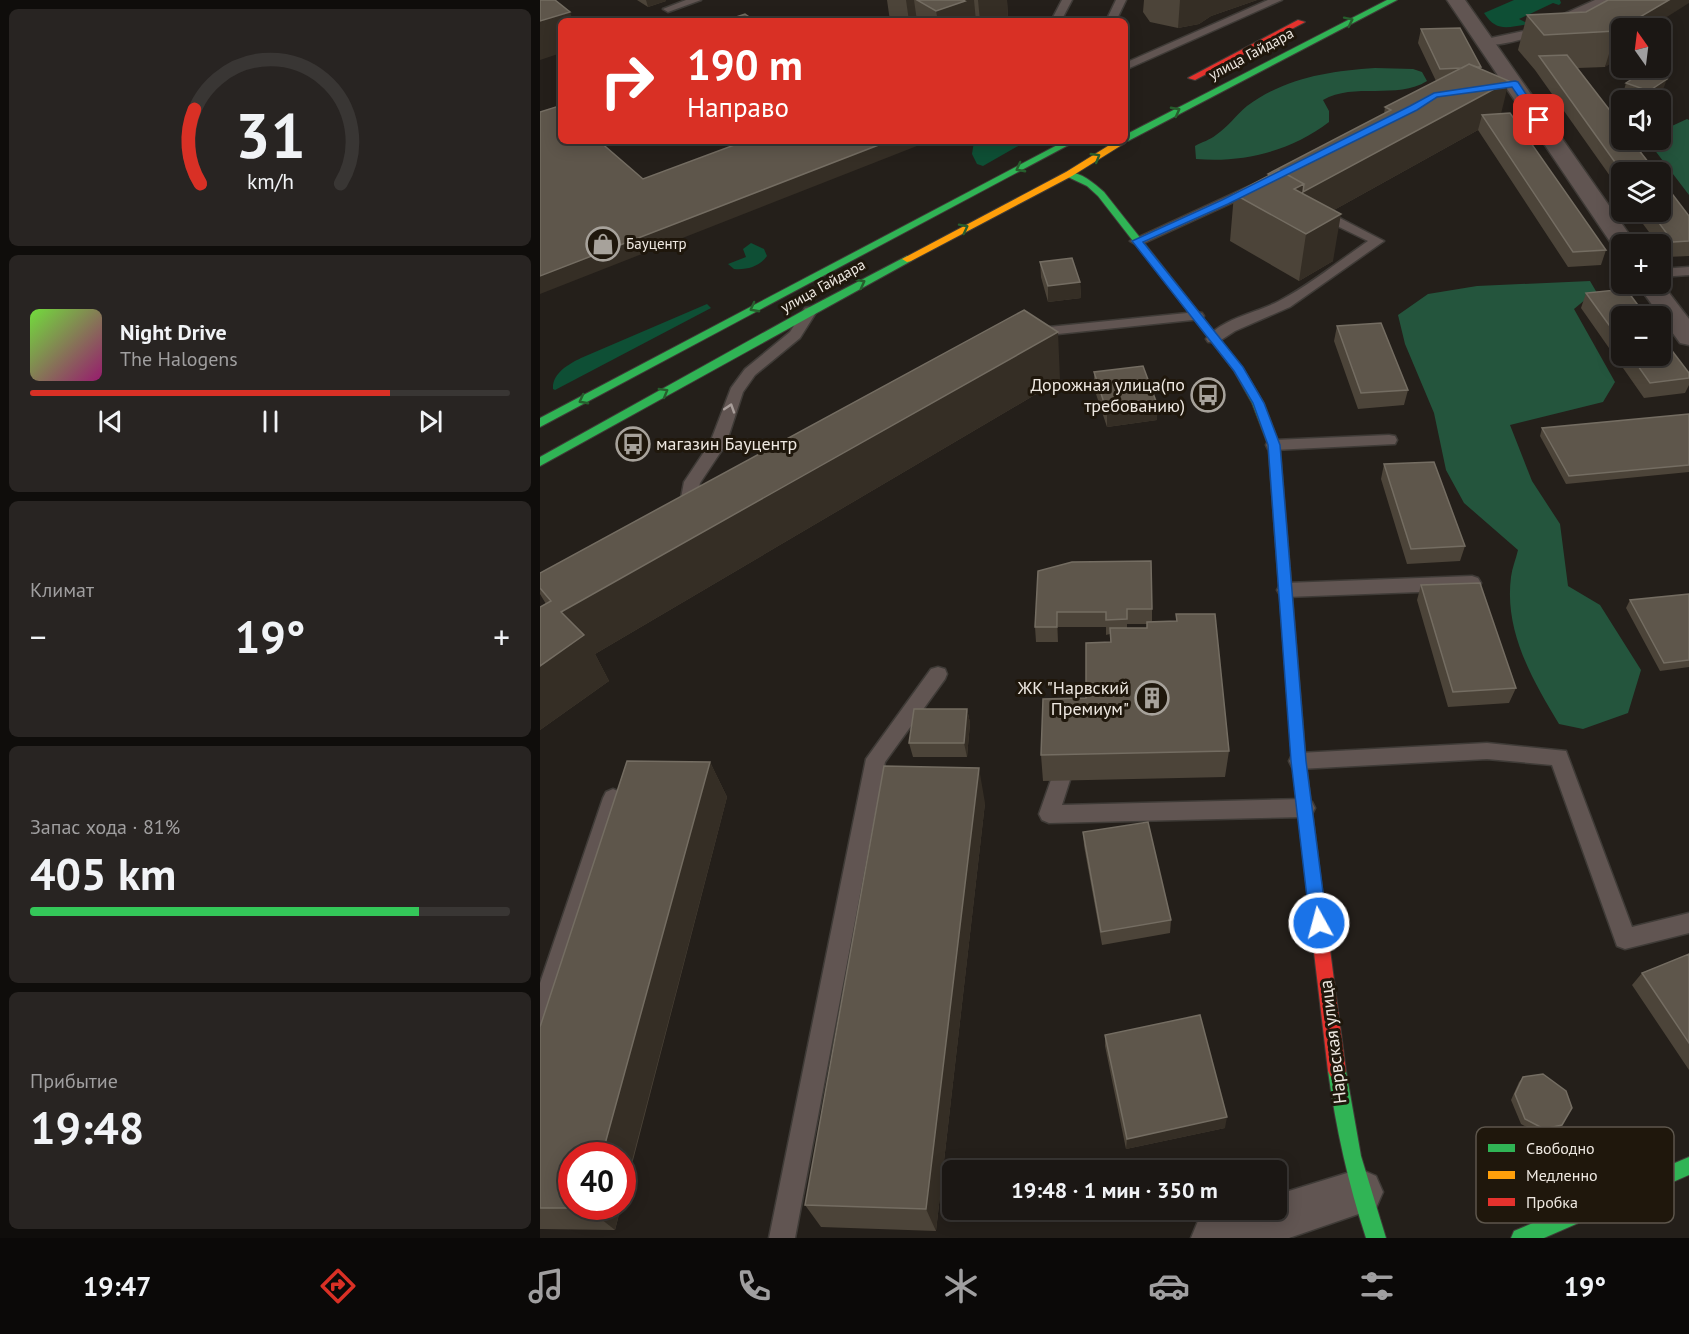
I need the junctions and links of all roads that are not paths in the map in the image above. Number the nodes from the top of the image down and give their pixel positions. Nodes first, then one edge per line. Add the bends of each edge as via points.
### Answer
1 (696, 0) edge
2 (1067, 0) edge
3 (1121, 0) edge
4 (1277, 0) edge
5 (1394, 0) edge
6 (1603, 0) edge
7 (1460, 1) edge
8 (668, 9) dead end
9 (1312, 17) dead end
10 (1058, 18) edge
11 (1112, 18) edge
12 (1486, 42) junction
13 (1128, 66) edge
14 (1184, 83) dead end
15 (1128, 138) edge
16 (1066, 144) edge
17 (1118, 144) edge
18 (1069, 174) junction
19 (1265, 182) edge
20 (1334, 219) edge
21 (1617, 234) edge
22 (1137, 241) junction
23 (1689, 271) edge
24 (1671, 272) edge
25 (1657, 294) edge
26 (810, 311) junction
27 (1197, 316) junction
28 (1019, 335) edge
29 (1689, 337) edge
30 (1213, 339) junction
31 (540, 423) edge
32 (1389, 440) dead end
33 (1274, 445) junction
34 (540, 462) edge
35 (709, 486) edge
36 (1472, 583) edge
37 (1286, 590) junction
38 (938, 674) dead end
39 (1299, 761) junction
40 (1060, 780) edge
41 (613, 798) edge
42 (1305, 808) junction
43 (1689, 923) edge
44 (540, 1017) edge
45 (1689, 1166) edge
46 (1674, 1172) edge
47 (1360, 1192) junction
48 (1556, 1223) edge
49 (782, 1238) edge
50 (1215, 1238) edge
51 (1376, 1238) edge
52 (1521, 1238) edge

1 - 8 lane
2 - 10 lane
3 - 11 lane
4 - 13 lane
15 -> 5 main road, улица Гайдара
6 - 12 lane via 1546,26
7 - 12 street
9 - 14 main road, улица Гайдара
12 - 21 street via 1508,85
16 -> 31 main road, улица Гайдара
18 -> 17 main road, улица Гайдара
18 - 22 main road, Нарвская улица via 1101,194
26 -> 18 main road, улица Гайдара
19 - 22 lane
20 - 30 lane via 1377,241 1285,304
22 - 27 main road, Нарвская улица
23 - 24 lane
25 - 29 street
34 -> 26 main road, улица Гайдара
35 -> 26 lane via 684,501 718,444 736,391 750,372 795,335
27 - 28 lane
27 - 30 main road, Нарвская улица
30 - 33 main road, Нарвская улица via 1239,370 1258,403
32 - 33 lane
33 - 37 main road, Нарвская улица
36 - 37 lane
37 - 39 main road, Нарвская улица
38 - 49 lane via 876,759
39 - 42 main road, Нарвская улица
39 - 43 lane via 1487,750 1559,757 1625,939
40 - 42 lane via 1049,814
41 - 44 lane
42 - 47 main road, Нарвская улица via 1343,1124
45 - 46 main road
47 - 50 street
47 - 51 main road, Нарвская улица
48 - 52 main road

